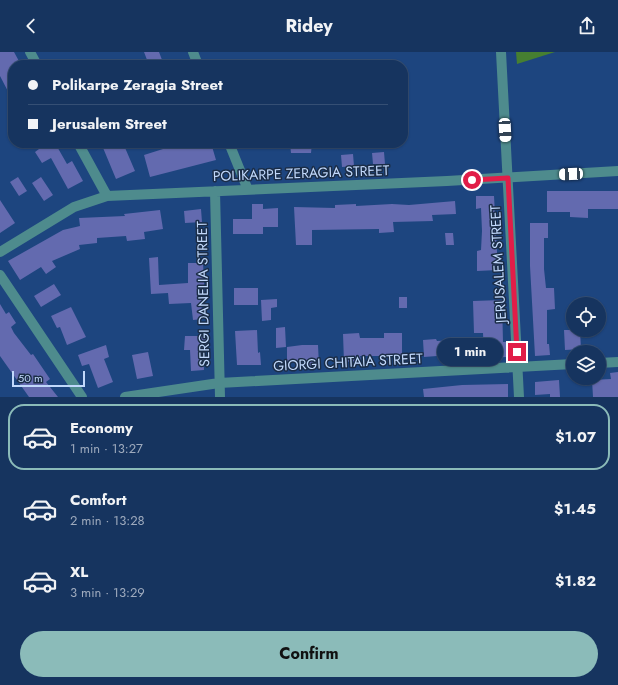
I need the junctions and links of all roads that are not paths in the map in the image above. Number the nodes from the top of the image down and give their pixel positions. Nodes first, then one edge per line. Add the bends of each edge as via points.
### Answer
1 (501, 52) edge
2 (81, 148) edge
3 (231, 148) edge
4 (618, 171) edge
5 (508, 178) junction
6 (248, 190) junction
7 (215, 191) junction
8 (107, 196) junction
9 (0, 252) edge
10 (0, 275) edge
11 (618, 362) edge
12 (606, 363) edge
13 (566, 364) edge
14 (518, 367) junction
15 (219, 383) junction
16 (82, 397) edge
17 (125, 397) edge
18 (220, 397) edge
19 (519, 397) edge

1 - 5 street, JERUSALEM STREET
2 - 8 street
3 - 6 street
4 - 5 street, POLIKARPE ZERAGIA STREET
5 - 6 street, POLIKARPE ZERAGIA STREET
5 - 14 street, JERUSALEM STREET
6 - 7 street, POLIKARPE ZERAGIA STREET
7 - 8 street, POLIKARPE ZERAGIA STREET
7 - 15 street, SERGI DANELIA STREET
8 - 9 street, POLIKARPE ZERAGIA STREET via 74,207
10 - 16 street
11 - 12 street
13 - 14 street, GIORGI CHITAIA STREET
14 - 15 street, GIORGI CHITAIA STREET
14 - 19 street, JERUSALEM STREET
15 - 17 street, GIORGI CHITAIA STREET
15 - 18 street, SERGI DANELIA STREET

